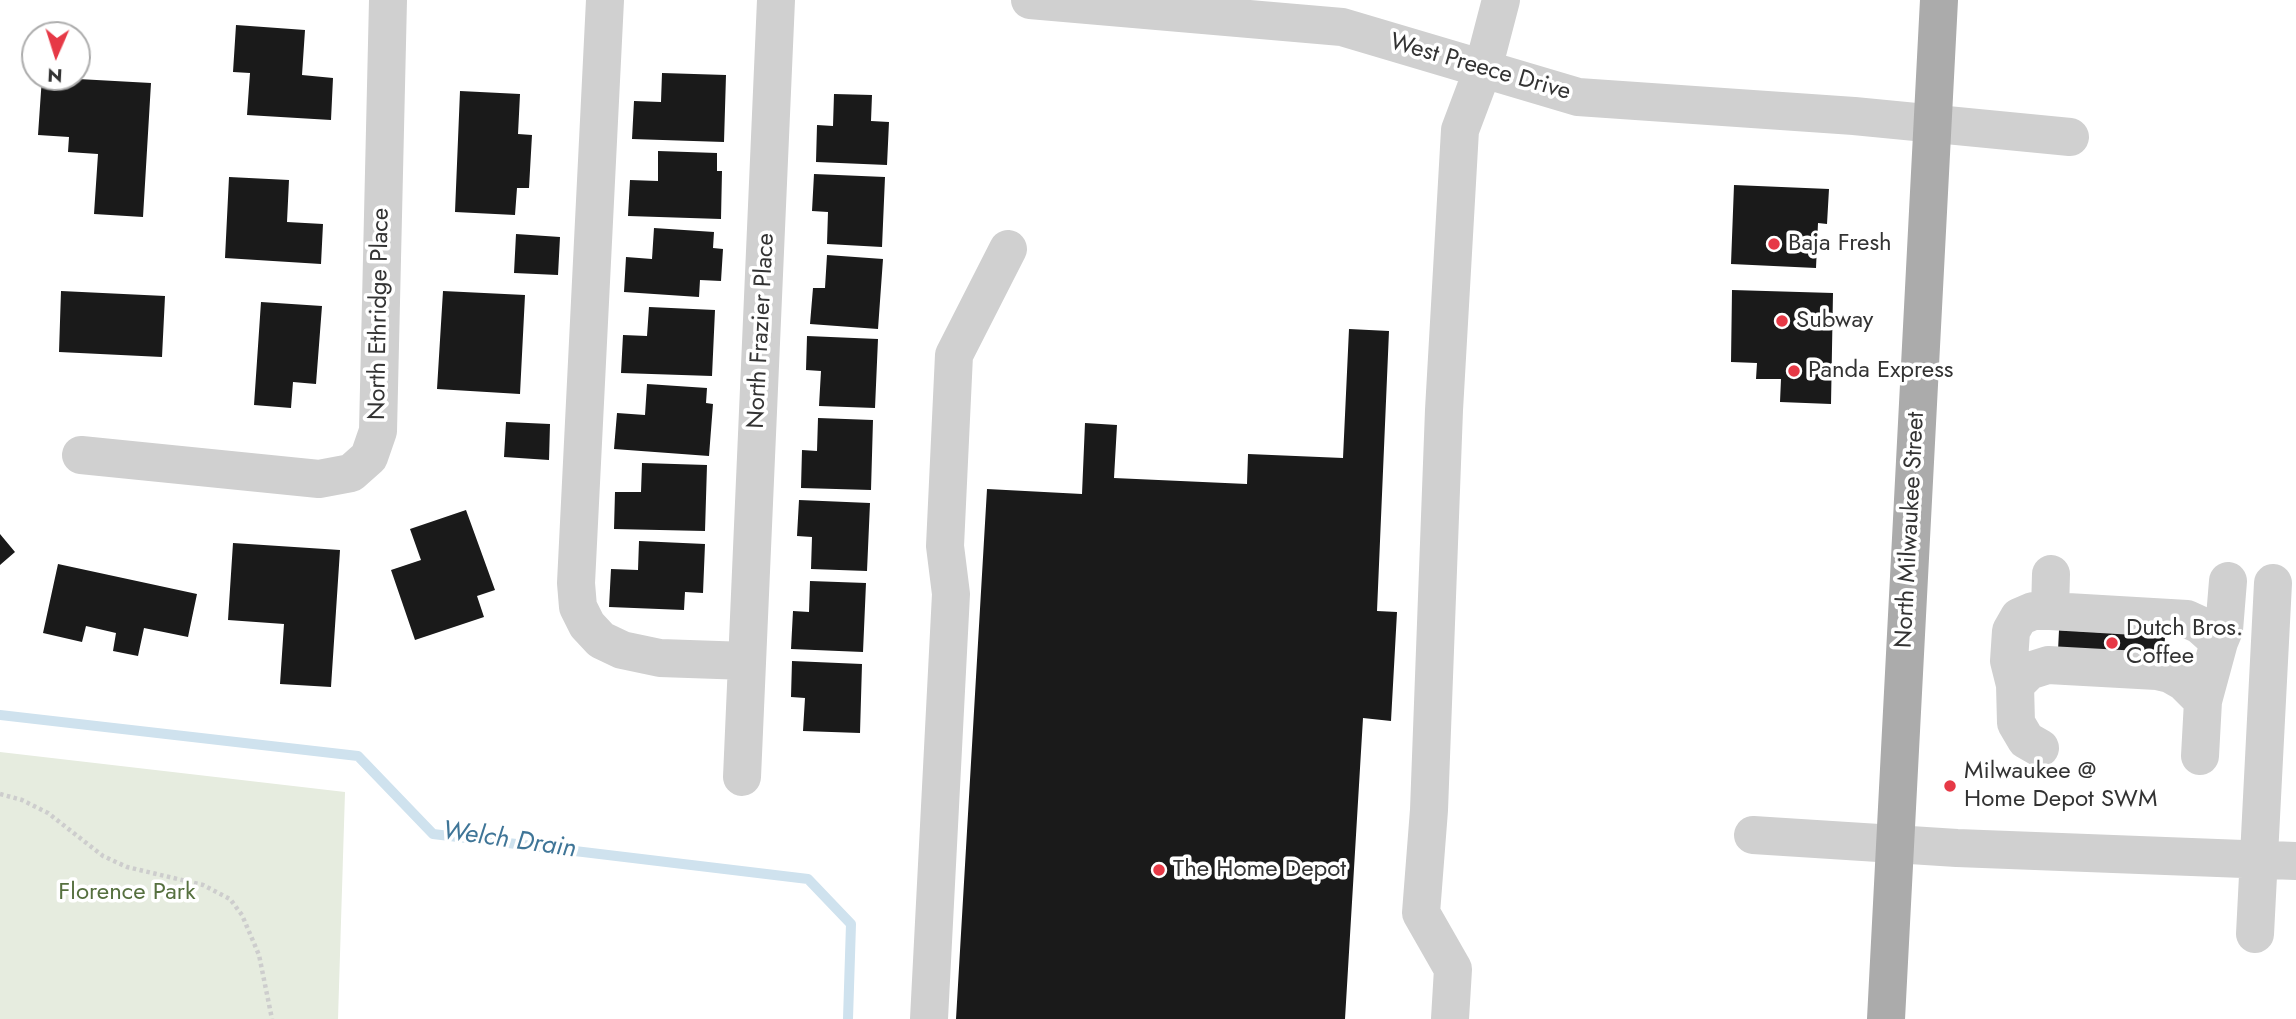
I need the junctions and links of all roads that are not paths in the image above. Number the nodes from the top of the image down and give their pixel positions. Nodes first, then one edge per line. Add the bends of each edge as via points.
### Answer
1 (388, 0) edge
2 (605, 0) edge
3 (776, 0) edge
4 (1030, 0) edge
5 (1501, 0) edge
6 (1938, 0) edge
7 (1115, 4) edge
8 (1483, 69) junction
9 (1933, 123) junction
10 (2070, 137) dead end
11 (1008, 249) dead end
12 (80, 454) dead end
13 (2228, 581) dead end
14 (2273, 583) dead end
15 (2218, 642) junction
16 (747, 661) junction
17 (2015, 685) junction
18 (2203, 701) junction
19 (2040, 748) dead end
20 (2200, 756) dead end
21 (742, 777) dead end
22 (1754, 835) dead end
23 (1895, 844) junction
24 (2277, 860) edge
25 (2255, 934) dead end
26 (929, 1019) edge
27 (1450, 1019) edge
28 (1886, 1019) edge

1 - 12 street, North Ethridge Place via 378,431 369,457 351,473 319,479
2 - 16 street via 578,607 601,640 622,650 660,658
3 - 16 street, North Frazier Place
4 - 7 street, West Preece Drive
5 - 8 street
6 - 9 main road, North Milwaukee Street
7 - 8 street, West Preece Drive via 1342,27
8 - 9 street, West Preece Drive via 1578,97
8 - 27 street via 1460,130 1421,913 1453,969
9 - 10 street, West Preece Drive
9 - 23 main road, North Milwaukee Street
11 - 26 street via 954,355 945,546 951,594
13 - 15 street via 2224,630
14 - 24 street
15 - 17 street via 2187,618 2050,592 2033,611 2019,617 2011,631 2009,660
15 - 18 street
16 - 21 street, North Frazier Place
17 - 18 street via 2029,671 2048,665 2157,671 2184,682
17 - 19 street via 2016,723 2026,740
18 - 20 street
22 - 23 street
23 - 24 street
23 - 28 main road, North Milwaukee Street
24 - 25 street

